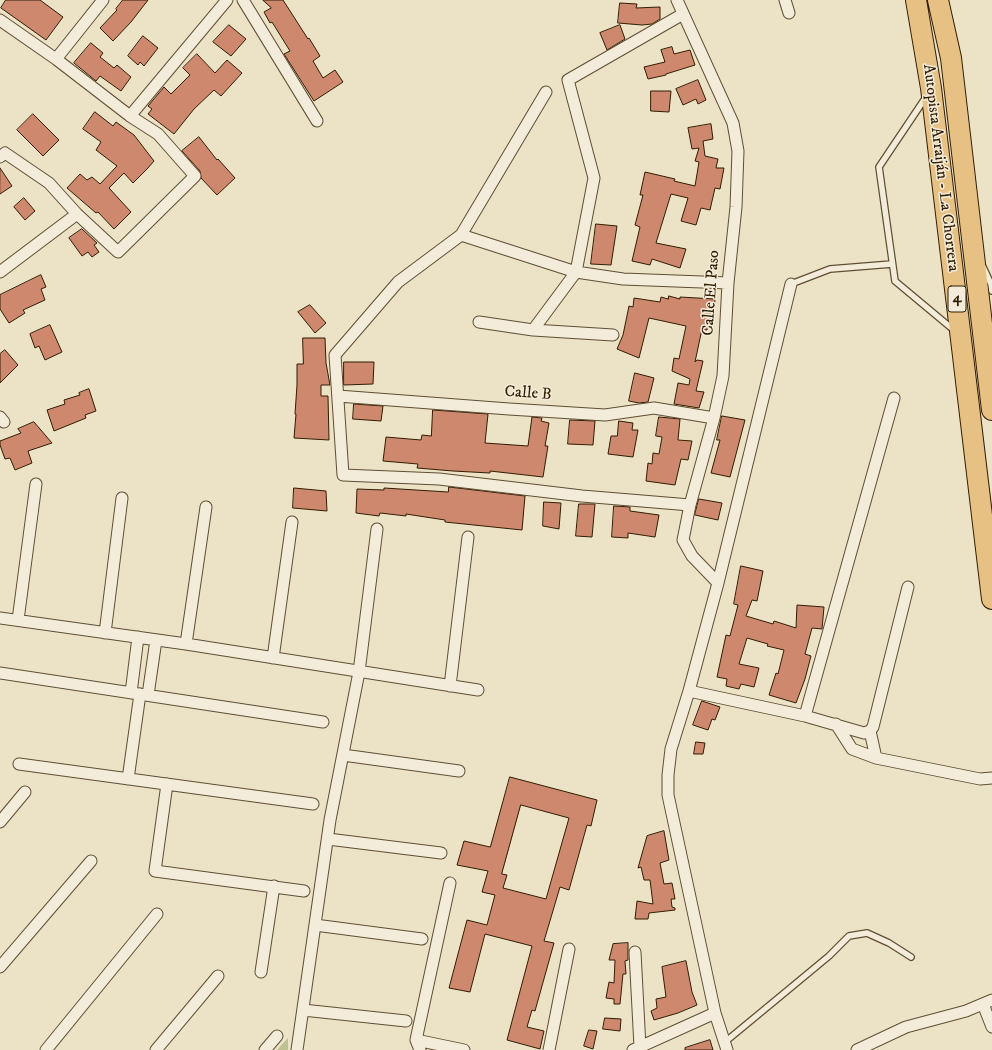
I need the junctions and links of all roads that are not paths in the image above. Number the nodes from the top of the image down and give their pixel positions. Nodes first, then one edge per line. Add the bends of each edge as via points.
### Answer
1 (103, 0) edge
2 (227, 0) edge
3 (243, 0) edge
4 (677, 0) edge
5 (785, 0) edge
6 (916, 0) edge
7 (938, 0) edge
8 (789, 13) dead end
9 (683, 14) junction
10 (0, 20) edge
11 (56, 59) junction
12 (932, 88) junction
13 (546, 92) dead end
14 (130, 116) junction
15 (317, 122) dead end
16 (0, 157) edge
17 (77, 214) junction
18 (461, 235) junction
19 (972, 240) junction
20 (892, 264) junction
21 (0, 272) edge
22 (576, 272) junction
23 (728, 283) junction
24 (791, 284) joint
25 (992, 291) edge
26 (479, 322) dead end
27 (533, 330) junction
28 (613, 335) dead end
29 (962, 337) junction
30 (338, 396) junction
31 (894, 398) dead end
32 (992, 410) edge
33 (714, 418) junction
34 (36, 484) dead end
35 (122, 498) dead end
36 (690, 504) junction
37 (206, 507) dead end
38 (292, 522) dead end
39 (377, 529) dead end
40 (468, 537) dead end
41 (718, 584) junction
42 (908, 587) dead end
43 (992, 599) edge
44 (0, 618) edge
45 (18, 620) junction
46 (105, 633) junction
47 (138, 637) junction
48 (156, 640) junction
49 (186, 644) junction
50 (273, 658) junction
51 (359, 672) junction
52 (0, 673) edge
53 (450, 686) junction
54 (478, 690) dead end
55 (689, 691) junction
56 (140, 694) junction
57 (805, 716) junction
58 (323, 722) dead end
59 (836, 724) junction
60 (870, 731) junction
61 (343, 755) junction
62 (876, 758) junction
63 (19, 764) dead end
64 (459, 771) dead end
65 (992, 778) edge
66 (128, 779) junction
67 (167, 784) junction
68 (25, 792) dead end
69 (313, 804) dead end
70 (0, 822) edge
71 (328, 839) junction
72 (441, 853) dead end
73 (91, 860) dead end
74 (450, 883) dead end
75 (274, 886) junction
76 (304, 891) dead end
77 (157, 914) dead end
78 (315, 925) junction
79 (422, 939) dead end
80 (569, 949) dead end
81 (635, 952) dead end
82 (911, 957) dead end
83 (0, 967) edge
84 (261, 972) dead end
85 (218, 976) dead end
86 (987, 1002) edge
87 (303, 1010) junction
88 (715, 1013) junction
89 (406, 1022) dead end
90 (992, 1027) edge
91 (277, 1036) dead end
92 (418, 1045) edge
93 (726, 1046) edge
94 (636, 1049) edge
95 (46, 1050) edge
96 (156, 1050) edge
97 (265, 1050) edge
98 (297, 1050) edge
99 (464, 1050) edge
100 (549, 1050) edge
101 (858, 1050) edge

1 - 11 street
2 - 14 street
3 - 15 street
4 - 9 street, Calle El Paso
5 - 8 street
6 - 12 highway, Autopista Arraiján - La Chorrera / 4
7 - 19 highway, Autopista Arraiján - La Chorrera / 4 via 950,58
9 - 22 street via 568,80 594,178
9 - 23 street, Calle El Paso via 733,123 738,150 736,207
10 - 11 street
11 - 14 street
12 - 20 lane via 879,167
12 - 29 highway, Autopista Arraiján - La Chorrera / 4
13 - 18 street
14 - 17 street via 158,134 195,176 118,252
16 - 17 street via 5,153 49,183
17 - 21 street
18 - 22 street
18 - 30 street via 398,282 335,355
19 - 25 lane
19 - 32 highway, Autopista Arraiján - La Chorrera / 4
20 - 24 lane via 830,269
20 - 29 lane via 895,281
22 - 23 street via 623,279
22 - 27 street
23 - 33 street, Calle El Paso via 723,376
24 - 41 street
26 - 27 street
27 - 28 street
29 - 43 highway, Autopista Arraiján - La Chorrera / 4
30 - 33 street, Calle B via 605,415 654,408
30 - 36 street via 343,475 439,479 582,496
31 - 57 street
33 - 36 street, Calle El Paso
34 - 45 street
35 - 46 street
36 - 41 street, Calle El Paso via 683,540 692,556
37 - 49 street
38 - 50 street
39 - 51 street
40 - 53 street
41 - 55 street
42 - 60 street
44 - 45 street
45 - 46 street
46 - 47 street
47 - 48 street
47 - 56 street
48 - 49 street
48 - 56 street
49 - 50 street
50 - 51 street
51 - 53 street
51 - 61 street
52 - 56 street
53 - 54 street
55 - 57 street
55 - 88 street via 671,749 668,796
56 - 58 street
56 - 66 street
57 - 59 street
59 - 60 street via 864,733
59 - 62 street via 852,750
60 - 62 street
61 - 64 street
61 - 71 street
62 - 65 street via 980,779
63 - 66 street
66 - 67 street
67 - 69 street
67 - 75 street via 155,871
68 - 70 street
71 - 72 street
71 - 78 street
73 - 83 street
74 - 92 street
75 - 76 street
75 - 84 street
77 - 95 street
78 - 79 street
78 - 87 street
80 - 100 street
81 - 94 street
82 - 93 lane via 889,942 867,933 849,936
85 - 96 street
86 - 90 street
86 - 101 street via 966,1011 906,1027
87 - 89 street
87 - 98 street
88 - 93 street
88 - 94 street
91 - 97 street
92 - 99 street

